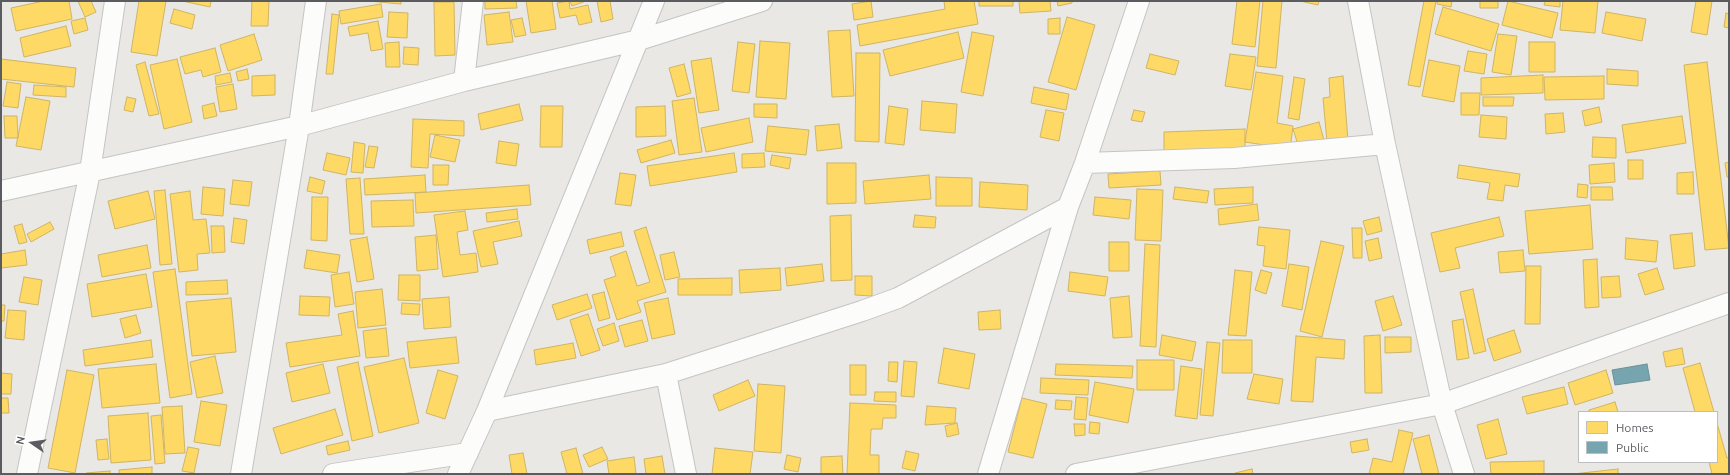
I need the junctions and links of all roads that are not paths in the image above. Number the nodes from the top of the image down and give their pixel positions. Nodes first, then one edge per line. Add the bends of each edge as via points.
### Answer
1 (116, 1) edge
2 (316, 1) edge
3 (473, 1) edge
4 (654, 1) edge
5 (762, 1) edge
6 (1139, 1) edge
7 (1358, 1) edge
8 (639, 40) junction
9 (464, 81) junction
10 (299, 126) junction
11 (1385, 144) junction
12 (1085, 163) junction
13 (90, 172) junction
14 (1, 191) edge
15 (1068, 207) junction
16 (1729, 303) edge
17 (666, 374) junction
18 (1442, 404) junction
19 (487, 411) junction
20 (468, 453) junction
21 (27, 474) edge
22 (241, 474) edge
23 (333, 474) edge
24 (458, 474) edge
25 (686, 474) edge
26 (988, 474) edge
27 (1076, 474) edge
28 (1464, 474) edge

1 - 13 street
2 - 10 street
3 - 9 street
4 - 8 street
5 - 8 street
6 - 12 street
7 - 11 street
8 - 9 street
8 - 19 street
9 - 10 street
10 - 13 street
10 - 22 street
11 - 12 street via 1234,158
11 - 18 street
12 - 15 street
13 - 14 street
13 - 21 street
15 - 17 street via 898,298
15 - 26 street
16 - 18 street
17 - 19 street
17 - 25 street
18 - 27 street
18 - 28 street
19 - 20 street
20 - 23 street
20 - 24 street

